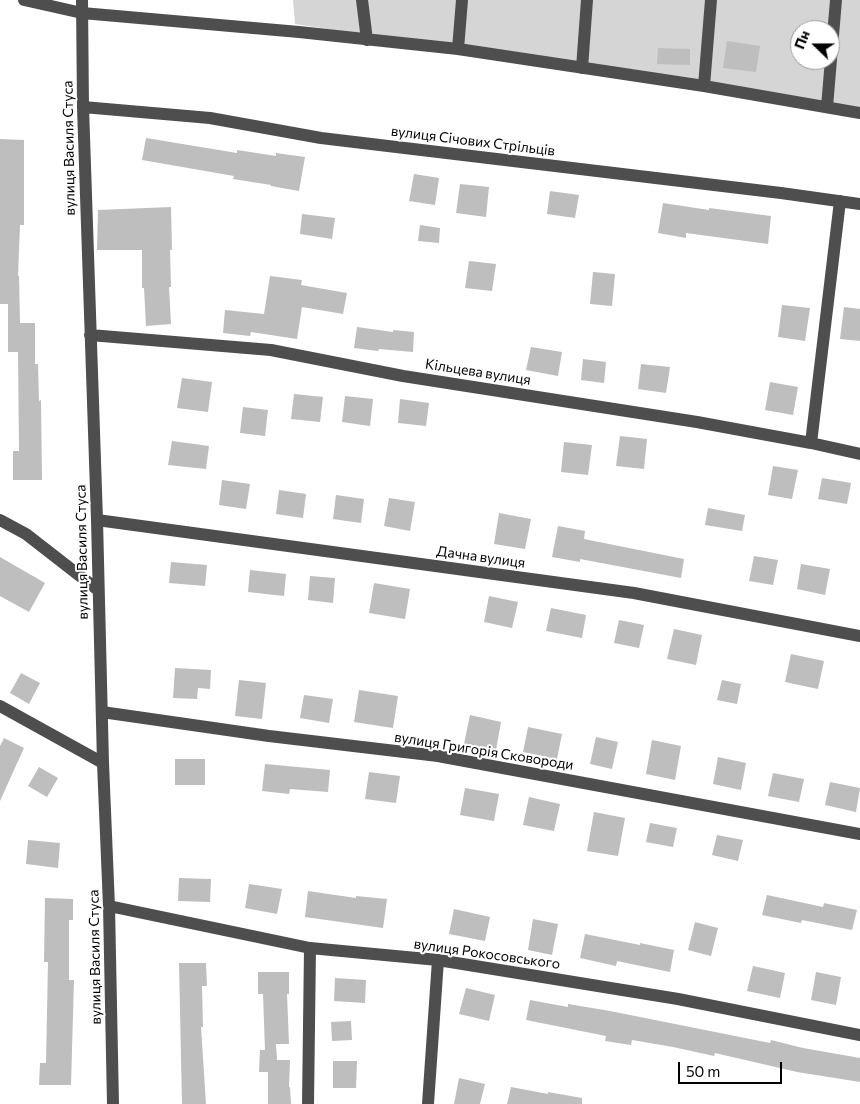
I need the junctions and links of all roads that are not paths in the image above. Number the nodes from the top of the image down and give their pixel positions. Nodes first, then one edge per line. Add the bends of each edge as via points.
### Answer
1 (24, 0) edge
2 (362, 0) edge
3 (462, 0) edge
4 (587, 0) edge
5 (711, 0) edge
6 (836, 0) edge
7 (82, 6) edge
8 (367, 40) junction
9 (458, 49) junction
10 (582, 68) junction
11 (704, 86) junction
12 (83, 106) junction
13 (827, 107) junction
14 (860, 112) edge
15 (840, 201) junction
16 (860, 204) edge
17 (90, 335) junction
18 (811, 443) junction
19 (860, 454) edge
20 (0, 520) edge
21 (97, 520) junction
22 (98, 590) junction
23 (860, 636) edge
24 (0, 706) edge
25 (102, 712) junction
26 (102, 763) junction
27 (860, 834) edge
28 (109, 906) junction
29 (310, 948) junction
30 (438, 960) junction
31 (860, 1035) edge
32 (113, 1104) edge
33 (308, 1104) edge
34 (428, 1104) edge

1 - 7 street
2 - 8 street
3 - 9 street
4 - 10 street
5 - 11 street
6 - 13 street
7 - 8 street
7 - 12 street, вулиця Василя Стуса
8 - 9 street
9 - 10 street
10 - 11 street
11 - 13 street
12 - 15 street, вулиця Січових Стрільців via 210,118 321,138
12 - 17 street, вулиця Василя Стуса
13 - 14 street
15 - 16 street, вулиця Січових Стрільців
15 - 18 street
17 - 18 street, Кільцева вулиця via 271,350 403,376 687,420
17 - 21 street, вулиця Василя Стуса
18 - 19 street, Кільцева вулиця
20 - 22 street via 26,534
21 - 22 street, вулиця Василя Стуса
21 - 23 street, Дачна вулиця via 634,593
22 - 25 street, вулиця Василя Стуса
24 - 26 street
25 - 26 street, вулиця Василя Стуса
25 - 27 street, вулиця Григорія Сковороди via 438,756
26 - 28 street, вулиця Василя Стуса
28 - 29 street, вулиця Рокосовського
28 - 32 street, вулиця Василя Стуса
29 - 30 street, вулиця Рокосовського
29 - 33 street
30 - 31 street, вулиця Рокосовського via 678,999
30 - 34 street

